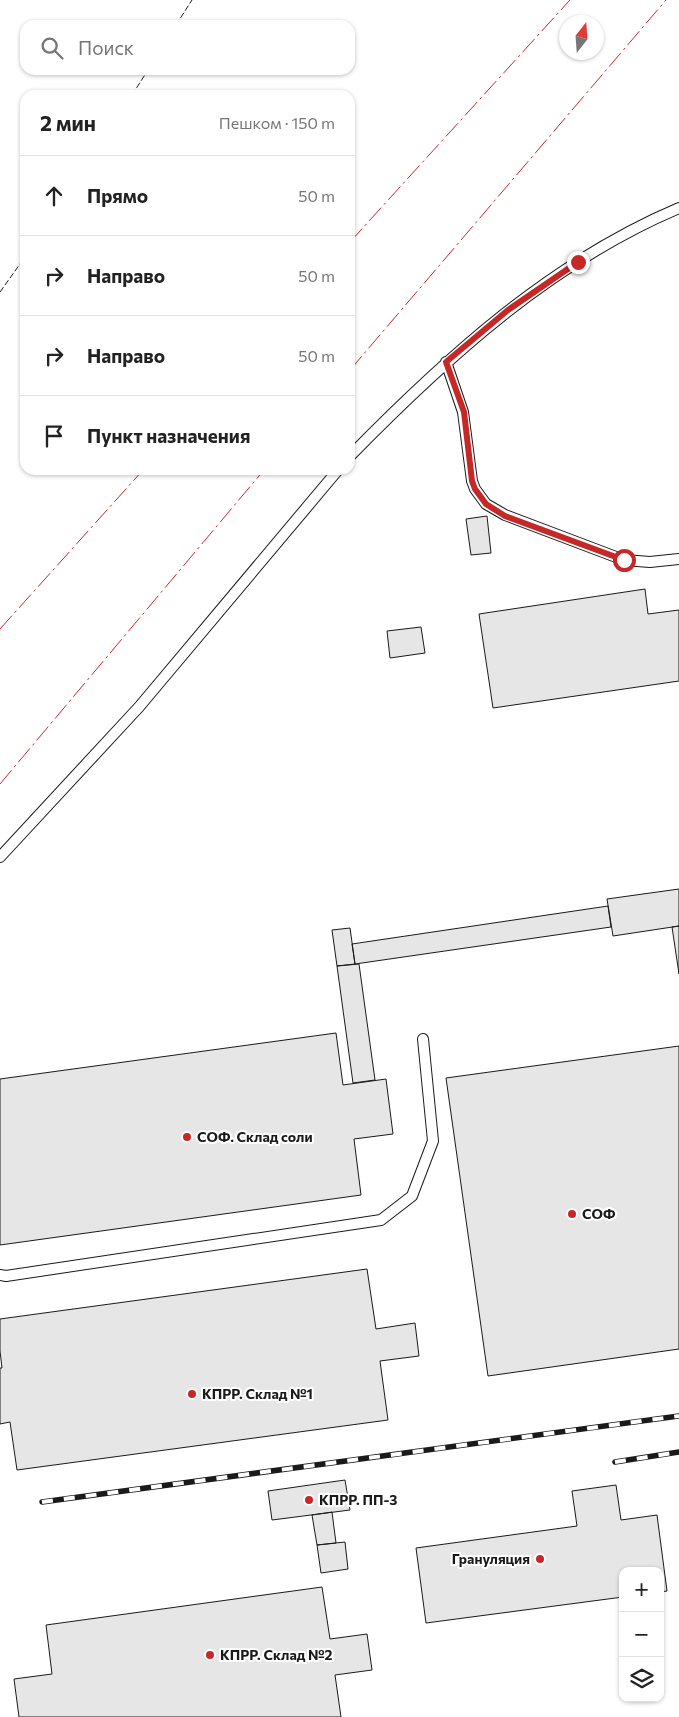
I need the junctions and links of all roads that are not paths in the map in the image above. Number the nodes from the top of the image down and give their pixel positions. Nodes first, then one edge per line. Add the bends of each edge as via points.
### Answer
1 (679, 208) edge
2 (446, 362) junction
3 (355, 451) edge
4 (334, 475) edge
5 (679, 559) edge
6 (0, 857) edge
7 (423, 1039) dead end
8 (0, 1275) edge

1 - 2 lane via 619,238 546,284 508,310
2 - 3 lane
2 - 5 lane via 464,412 472,481 486,504 505,516 624,560
4 - 6 lane via 139,707
7 - 8 lane via 433,1141 412,1196 381,1220

